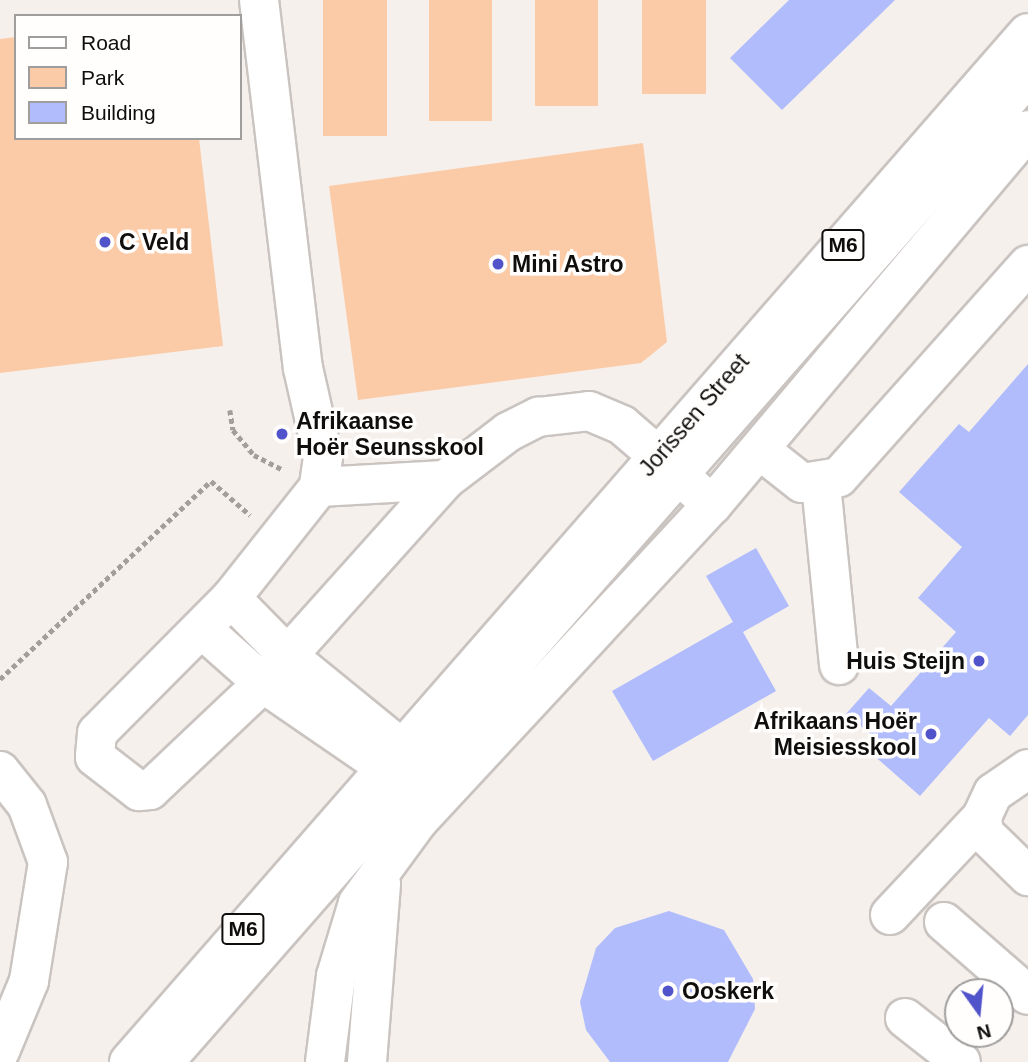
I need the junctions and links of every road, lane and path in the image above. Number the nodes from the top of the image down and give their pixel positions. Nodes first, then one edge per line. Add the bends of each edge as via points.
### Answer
1 (259, 0) edge
2 (1028, 33) edge
3 (1028, 76) edge
4 (1028, 108) edge
5 (1028, 130) edge
6 (1028, 265) edge
7 (230, 410) dead end
8 (760, 450) junction
9 (445, 480) junction
10 (687, 482) junction
11 (821, 484) junction
12 (318, 487) junction
13 (280, 540) junction
14 (231, 598) junction
15 (202, 629) junction
16 (839, 665) dead end
17 (276, 670) junction
18 (0, 679) edge
19 (393, 758) junction
20 (1028, 769) edge
21 (0, 771) edge
22 (391, 812) junction
23 (982, 817) junction
24 (383, 871) junction
25 (1028, 876) edge
26 (890, 915) dead end
27 (944, 922) dead end
28 (1028, 995) edge
29 (905, 1018) dead end
30 (0, 1051) edge
31 (129, 1062) edge
32 (164, 1062) edge
33 (308, 1062) edge
34 (325, 1062) edge
35 (367, 1062) edge
36 (961, 1062) edge

1 - 12 main road via 303,368 323,457
2 - 10 main road, Jorissen Street / M6
3 - 10 main road, Jorissen Street
4 - 10 main road, Jorissen Street
5 - 8 main road, Jorissen Street / M6
6 - 11 main road via 839,477
7 - 12 path via 233,430 254,455
8 - 10 main road, Jorissen Street / M6
8 - 11 main road via 802,483
9 - 10 main road via 508,432 565,410 604,415
9 - 12 main road
9 - 17 main road
10 - 19 main road, Jorissen Street / M6
10 - 22 main road, Jorissen Street / M6
11 - 16 main road
12 - 13 main road
13 - 14 main road
13 - 18 path via 211,481
14 - 15 main road
14 - 17 main road
15 - 17 main road
15 - 17 main road via 97,733 95,757 139,790 161,781
17 - 19 main road
19 - 22 main road, Jorissen Street / M6
20 - 23 main road via 993,793
21 - 30 main road via 39,828 48,862 29,981
22 - 24 main road, M6
22 - 31 main road, M6
22 - 32 main road
22 - 33 main road via 331,934 318,976
23 - 25 main road via 984,833
23 - 26 main road
24 - 34 main road, M6 via 358,904 349,931
24 - 35 main road
27 - 28 main road
29 - 36 main road

